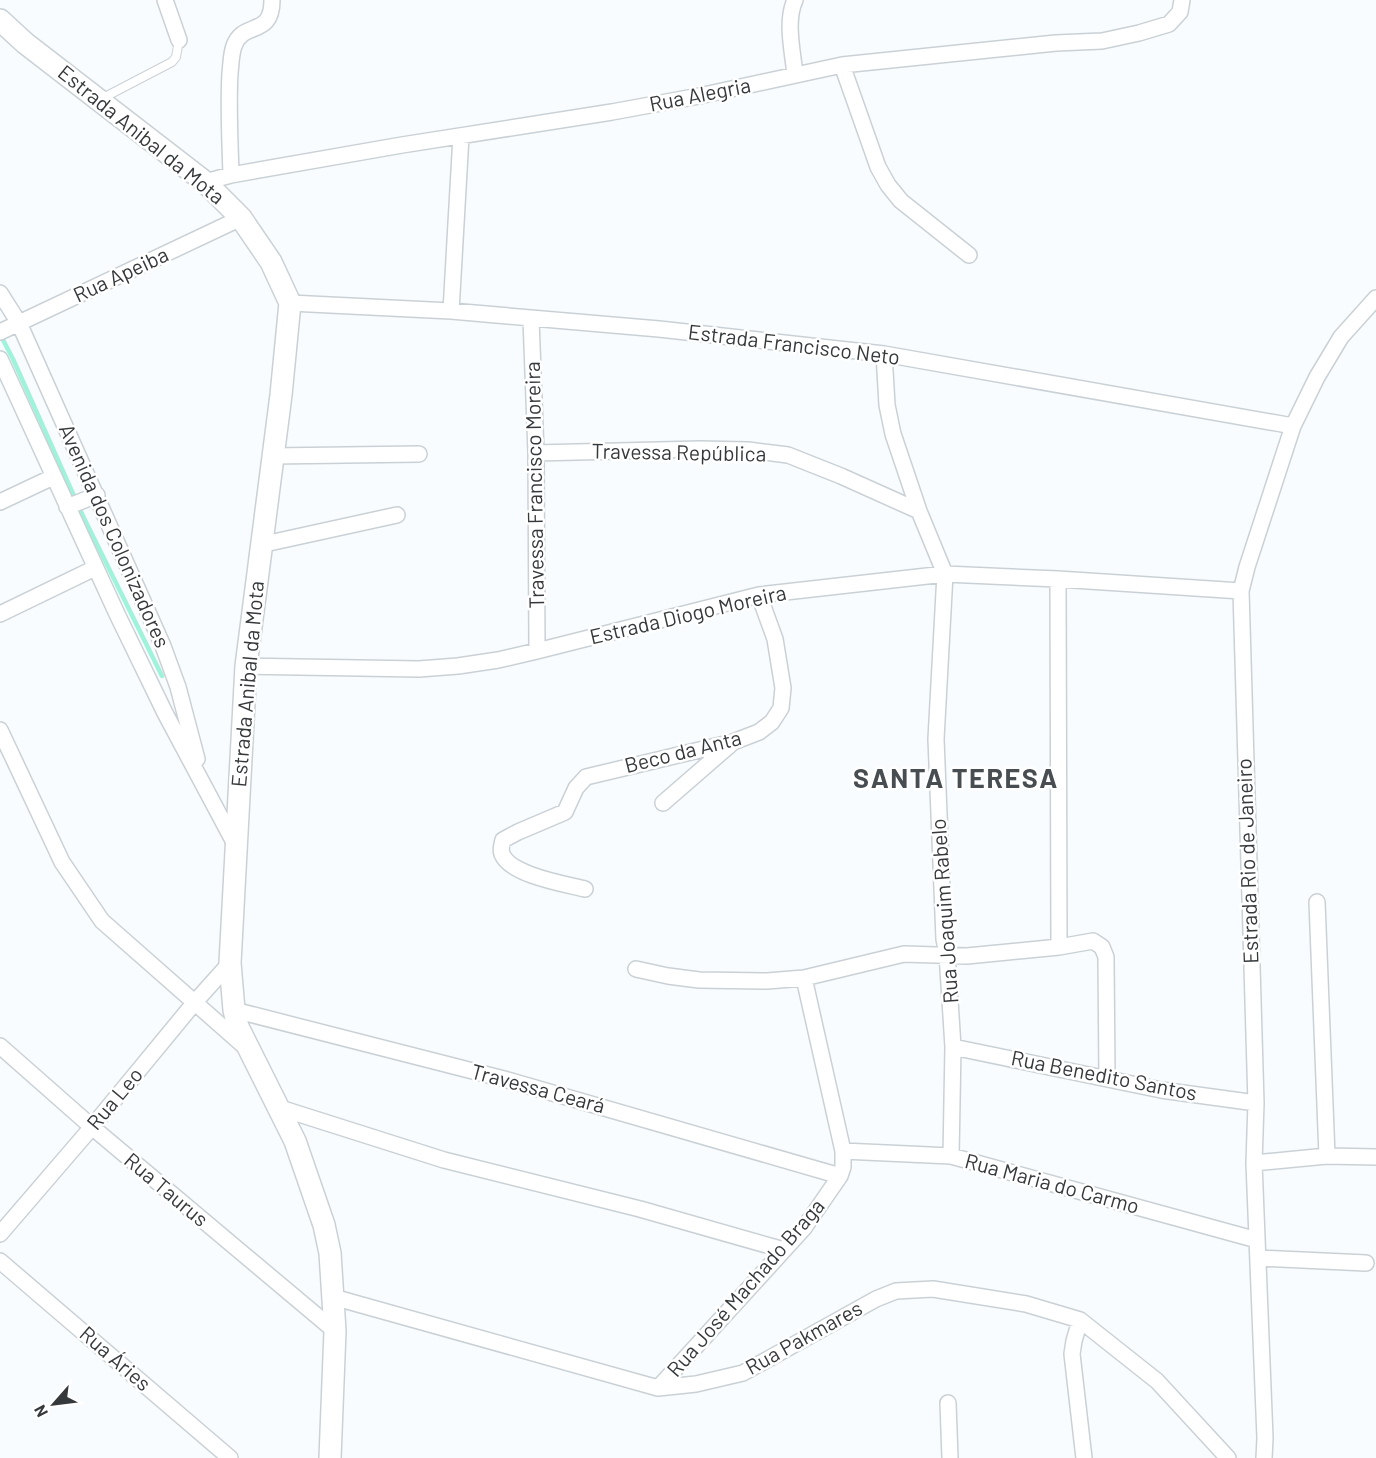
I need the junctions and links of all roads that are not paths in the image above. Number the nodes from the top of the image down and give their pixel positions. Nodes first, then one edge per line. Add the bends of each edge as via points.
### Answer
1 (165, 0) edge
2 (272, 0) edge
3 (795, 0) edge
4 (1182, 0) edge
5 (0, 20) edge
6 (179, 40) joint
7 (842, 65) junction
8 (795, 75) junction
9 (98, 100) junction
10 (461, 136) junction
11 (231, 176) junction
12 (205, 182) junction
13 (241, 218) junction
14 (969, 255) dead end
15 (0, 293) edge
16 (1376, 298) edge
17 (290, 303) junction
18 (452, 311) junction
19 (531, 319) junction
20 (10, 327) edge
21 (884, 354) junction
22 (0, 359) edge
23 (1293, 426) junction
24 (536, 453) junction
25 (418, 454) dead end
26 (272, 456) junction
27 (53, 477) junction
28 (94, 496) junction
29 (0, 502) edge
30 (70, 506) junction
31 (919, 511) junction
32 (396, 515) dead end
33 (260, 545) junction
34 (95, 568) junction
35 (945, 574) junction
36 (1058, 579) junction
37 (1241, 591) junction
38 (759, 595) junction
39 (0, 614) edge
40 (537, 651) junction
41 (246, 666) junction
42 (0, 730) edge
43 (734, 742) junction
44 (205, 788) junction
45 (663, 803) dead end
46 (236, 846) junction
47 (585, 889) dead end
48 (1317, 902) dead end
49 (1059, 947) junction
50 (947, 954) junction
51 (230, 963) junction
52 (636, 969) dead end
53 (804, 978) junction
54 (195, 1002) junction
55 (234, 1010) junction
56 (0, 1046) edge
57 (953, 1047) junction
58 (248, 1049) junction
59 (1107, 1077) junction
60 (1256, 1103) junction
61 (278, 1107) junction
62 (92, 1127) junction
63 (843, 1151) junction
64 (951, 1156) junction
65 (1327, 1156) junction
66 (1376, 1157) edge
67 (1254, 1163) junction
68 (840, 1176) junction
69 (0, 1234) edge
70 (1257, 1240) junction
71 (784, 1250) junction
72 (1258, 1258) junction
73 (0, 1261) edge
74 (1366, 1263) dead end
75 (333, 1297) junction
76 (1080, 1320) junction
77 (335, 1331) junction
78 (658, 1388) junction
79 (948, 1403) dead end
80 (230, 1458) edge
81 (330, 1458) edge
82 (950, 1458) edge
83 (1084, 1458) edge
84 (1228, 1458) edge
85 (1264, 1458) edge

1 - 6 street
2 - 11 street via 268,20 243,34 233,47 229,92
3 - 8 street via 791,8
4 - 7 street, Rua Alegria via 1180,12 1169,24 1102,41
5 - 9 street, Estrada Anibal da Mota
6 - 9 lane via 172,62
7 - 8 street, Rua Alegria
7 - 14 street via 861,123 888,185 901,201
8 - 10 street, Rua Alegria via 623,110
9 - 12 street, Estrada Anibal da Mota
10 - 11 street, Rua Alegria
10 - 18 street
11 - 12 street, Rua Alegria
12 - 13 street, Estrada Anibal da Mota
13 - 17 street, Estrada Anibal da Mota via 271,262
13 - 20 street, Rua Apeiba
15 - 20 street, Avenida dos Colonizadores
16 - 23 street, Estrada Rio de Janeiro via 1341,337
17 - 18 street, Estrada Francisco Neto
17 - 26 street, Estrada Anibal da Mota
18 - 19 street, Estrada Francisco Neto
19 - 21 street, Estrada Francisco Neto
19 - 24 street, Travessa Francisco Moreira
20 - 28 street, Avenida dos Colonizadores
21 - 23 street, Estrada Francisco Neto
21 - 31 street, Rua Joaquim Rabelo via 893,434
22 - 27 street, Avenida dos Colonizadores
23 - 37 street, Estrada Rio de Janeiro
24 - 31 street, Travessa República via 700,449 788,455
24 - 40 street, Travessa Francisco Moreira
25 - 26 street
26 - 33 street, Estrada Anibal da Mota
27 - 29 street
27 - 30 street, Avenida dos Colonizadores
28 - 30 street
28 - 44 street, Avenida dos Colonizadores via 163,646
30 - 34 street, Avenida dos Colonizadores
31 - 35 street, Rua Joaquim Rabelo
32 - 33 street
33 - 41 street, Estrada Anibal da Mota
34 - 39 street
34 - 44 street, Avenida dos Colonizadores
35 - 36 street, Estrada Diogo Moreira
35 - 38 street, Estrada Diogo Moreira
35 - 50 street, Rua Joaquim Rabelo via 936,739
36 - 37 street, Estrada Diogo Moreira
36 - 49 street
37 - 60 street, Estrada Rio de Janeiro
38 - 40 street, Estrada Diogo Moreira
38 - 43 street, Beco da Anta via 775,639 783,688 781,708 759,732
40 - 41 street, Estrada Diogo Moreira via 498,660 419,669
41 - 46 street, Estrada Anibal da Mota
42 - 54 street via 62,862 85,898 102,921
43 - 45 street
43 - 47 street, Beco da Anta via 586,777 565,812 503,840 502,855 521,871
44 - 46 street, Avenida dos Colonizadores
46 - 51 street, Estrada Anibal da Mota
48 - 65 street
49 - 50 street via 967,956
49 - 59 street via 1093,941 1102,947 1106,957
50 - 53 street via 904,954
50 - 57 street, Rua Joaquim Rabelo
51 - 54 street, Rua Leo
51 - 55 street, Estrada Anibal da Mota
52 - 53 street via 699,980
53 - 63 street, Rua José Machado Braga
54 - 58 street
54 - 62 street, Rua Leo
55 - 58 street, Estrada Anibal da Mota
55 - 68 street, Travessa Ceará via 515,1082
56 - 62 street, Rua Taurus
57 - 59 street, Rua Benedito Santos
57 - 64 street, Rua Joaquim Rabelo
58 - 61 street, Estrada Anibal da Mota
59 - 60 street, Rua Benedito Santos via 1161,1090
60 - 67 street, Estrada Rio de Janeiro
61 - 71 street via 444,1160
61 - 75 street, Estrada Anibal da Mota via 295,1141 324,1225
62 - 69 street, Rua Leo
62 - 77 street, Rua Taurus
63 - 64 street, Rua Maria do Carmo
63 - 68 street, Rua José Machado Braga
64 - 70 street, Rua Maria do Carmo
65 - 66 street
65 - 67 street
67 - 70 street, Estrada Rio de Janeiro
68 - 71 street, Rua José Machado Braga
70 - 72 street, Estrada Rio de Janeiro
71 - 78 street, Rua José Machado Braga
72 - 74 street
72 - 85 street, Estrada Rio de Janeiro
73 - 80 street, Rua Áries
75 - 77 street, Estrada Anibal da Mota
75 - 78 street, Rua Pakmares
76 - 78 street, Rua Pakmares via 1026,1304 933,1289 896,1291 856,1309 743,1373
76 - 83 street via 1072,1354
76 - 84 street, Rua Pakmares via 1157,1381
77 - 81 street, Estrada Anibal da Mota
79 - 82 street

